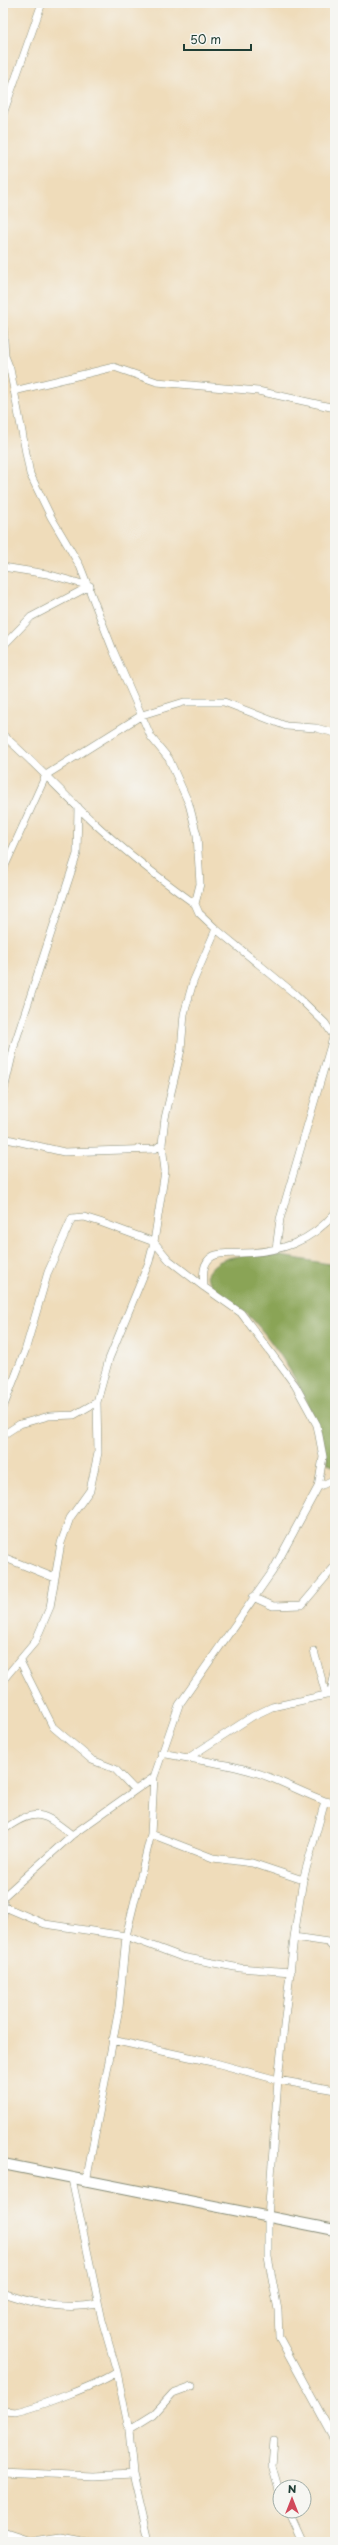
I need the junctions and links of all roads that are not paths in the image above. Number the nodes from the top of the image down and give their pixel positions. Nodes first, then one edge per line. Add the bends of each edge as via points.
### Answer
1 (42, 3) edge
2 (3, 114) edge
3 (3, 325) edge
4 (14, 391) junction
5 (335, 408) edge
6 (3, 567) edge
7 (90, 586) junction
8 (3, 646) edge
9 (142, 715) junction
10 (335, 733) edge
11 (3, 736) edge
12 (46, 775) junction
13 (78, 807) junction
14 (3, 870) edge
15 (195, 904) junction
16 (216, 929) junction
17 (334, 1035) edge
18 (3, 1094) edge
19 (3, 1138) edge
20 (162, 1144) junction
21 (335, 1213) edge
22 (154, 1242) junction
23 (276, 1250) junction
24 (204, 1287) junction
25 (97, 1402) junction
26 (3, 1408) edge
27 (3, 1435) edge
28 (335, 1479) edge
29 (318, 1487) junction
30 (3, 1557) edge
31 (335, 1566) edge
32 (55, 1578) junction
33 (253, 1597) junction
34 (314, 1651) dead end
35 (20, 1661) junction
36 (335, 1673) edge
37 (3, 1680) edge
38 (330, 1695) edge
39 (161, 1752) junction
40 (188, 1758) junction
41 (154, 1777) junction
42 (135, 1790) junction
43 (325, 1801) junction
44 (335, 1803) edge
45 (5, 1829) dead end
46 (151, 1834) junction
47 (72, 1835) junction
48 (303, 1880) junction
49 (4, 1897) edge
50 (5, 1907) junction
51 (3, 1917) edge
52 (126, 1936) junction
53 (294, 1937) junction
54 (331, 1941) edge
55 (335, 1950) edge
56 (291, 1972) junction
57 (112, 2040) junction
58 (278, 2080) junction
59 (335, 2090) edge
60 (3, 2164) edge
61 (72, 2179) junction
62 (86, 2182) junction
63 (268, 2218) junction
64 (335, 2230) edge
65 (3, 2293) edge
66 (98, 2304) junction
67 (117, 2372) junction
68 (192, 2386) dead end
69 (3, 2411) edge
70 (129, 2430) junction
71 (274, 2440) dead end
72 (335, 2440) edge
73 (3, 2472) edge
74 (133, 2474) junction
75 (276, 2479) edge
76 (292, 2519) edge
77 (3, 2532) edge
78 (88, 2542) edge
79 (149, 2542) edge
80 (302, 2542) edge

1 - 2 street
3 - 4 street via 5,356
4 - 5 street via 114,367 157,382 258,391
4 - 7 street via 30,474
6 - 7 street via 47,574
7 - 8 street via 31,617
7 - 9 street via 113,650
9 - 10 street via 184,702 224,702 286,726 316,728
9 - 12 street
9 - 15 street via 152,737 176,773 196,829 200,884
11 - 12 street
12 - 13 street
12 - 14 street
13 - 15 street via 153,874
13 - 18 street via 77,854 15,1043
15 - 16 street
16 - 17 street via 295,994
16 - 20 street via 193,982 184,1014 181,1050 165,1118
17 - 23 street via 280,1219
19 - 20 street via 64,1152 155,1149
20 - 22 street via 164,1171
21 - 23 street via 314,1234 289,1247
22 - 24 street via 169,1260
22 - 25 street via 109,1359
22 - 26 street via 100,1222 72,1218 48,1272 25,1351
23 - 24 street via 220,1254 211,1257 205,1265
24 - 29 street via 241,1314 295,1385 317,1425 323,1457
25 - 27 street via 74,1415 49,1416 20,1424
25 - 32 street via 98,1453 90,1490 70,1518 61,1543
28 - 29 street
29 - 33 street via 272,1572
30 - 32 street
31 - 33 street via 302,1605 273,1606
32 - 35 street via 50,1607 35,1642
33 - 39 street via 179,1705
34 - 38 street
35 - 37 street
35 - 42 street via 53,1727 92,1760 115,1769
36 - 38 street
38 - 40 street via 272,1707 253,1716
39 - 40 street
39 - 41 street
40 - 43 street via 271,1778 298,1792
41 - 42 street
41 - 46 street
42 - 47 street
43 - 44 street
43 - 48 street
45 - 47 street via 23,1816 40,1815 53,1820
46 - 48 street via 212,1858 252,1863
46 - 52 street
47 - 49 street
48 - 53 street
49 - 50 street
50 - 51 street
50 - 52 street via 45,1924
52 - 56 street via 182,1957 240,1968
52 - 57 street via 119,2008
53 - 54 street
53 - 56 street
54 - 55 street
56 - 58 street
57 - 58 street via 212,2062
57 - 62 street
58 - 59 street
58 - 63 street
60 - 61 street
61 - 62 street
61 - 66 street
62 - 63 street
63 - 64 street
63 - 72 street via 268,2257 278,2310 279,2337
65 - 66 street via 28,2302 61,2306
66 - 67 street
67 - 69 street via 108,2378 15,2412
67 - 70 street
68 - 70 street via 172,2393 153,2415
70 - 74 street
71 - 75 street via 272,2466
73 - 74 street via 94,2476
74 - 79 street
76 - 80 street
77 - 78 street via 30,2542 61,2537

